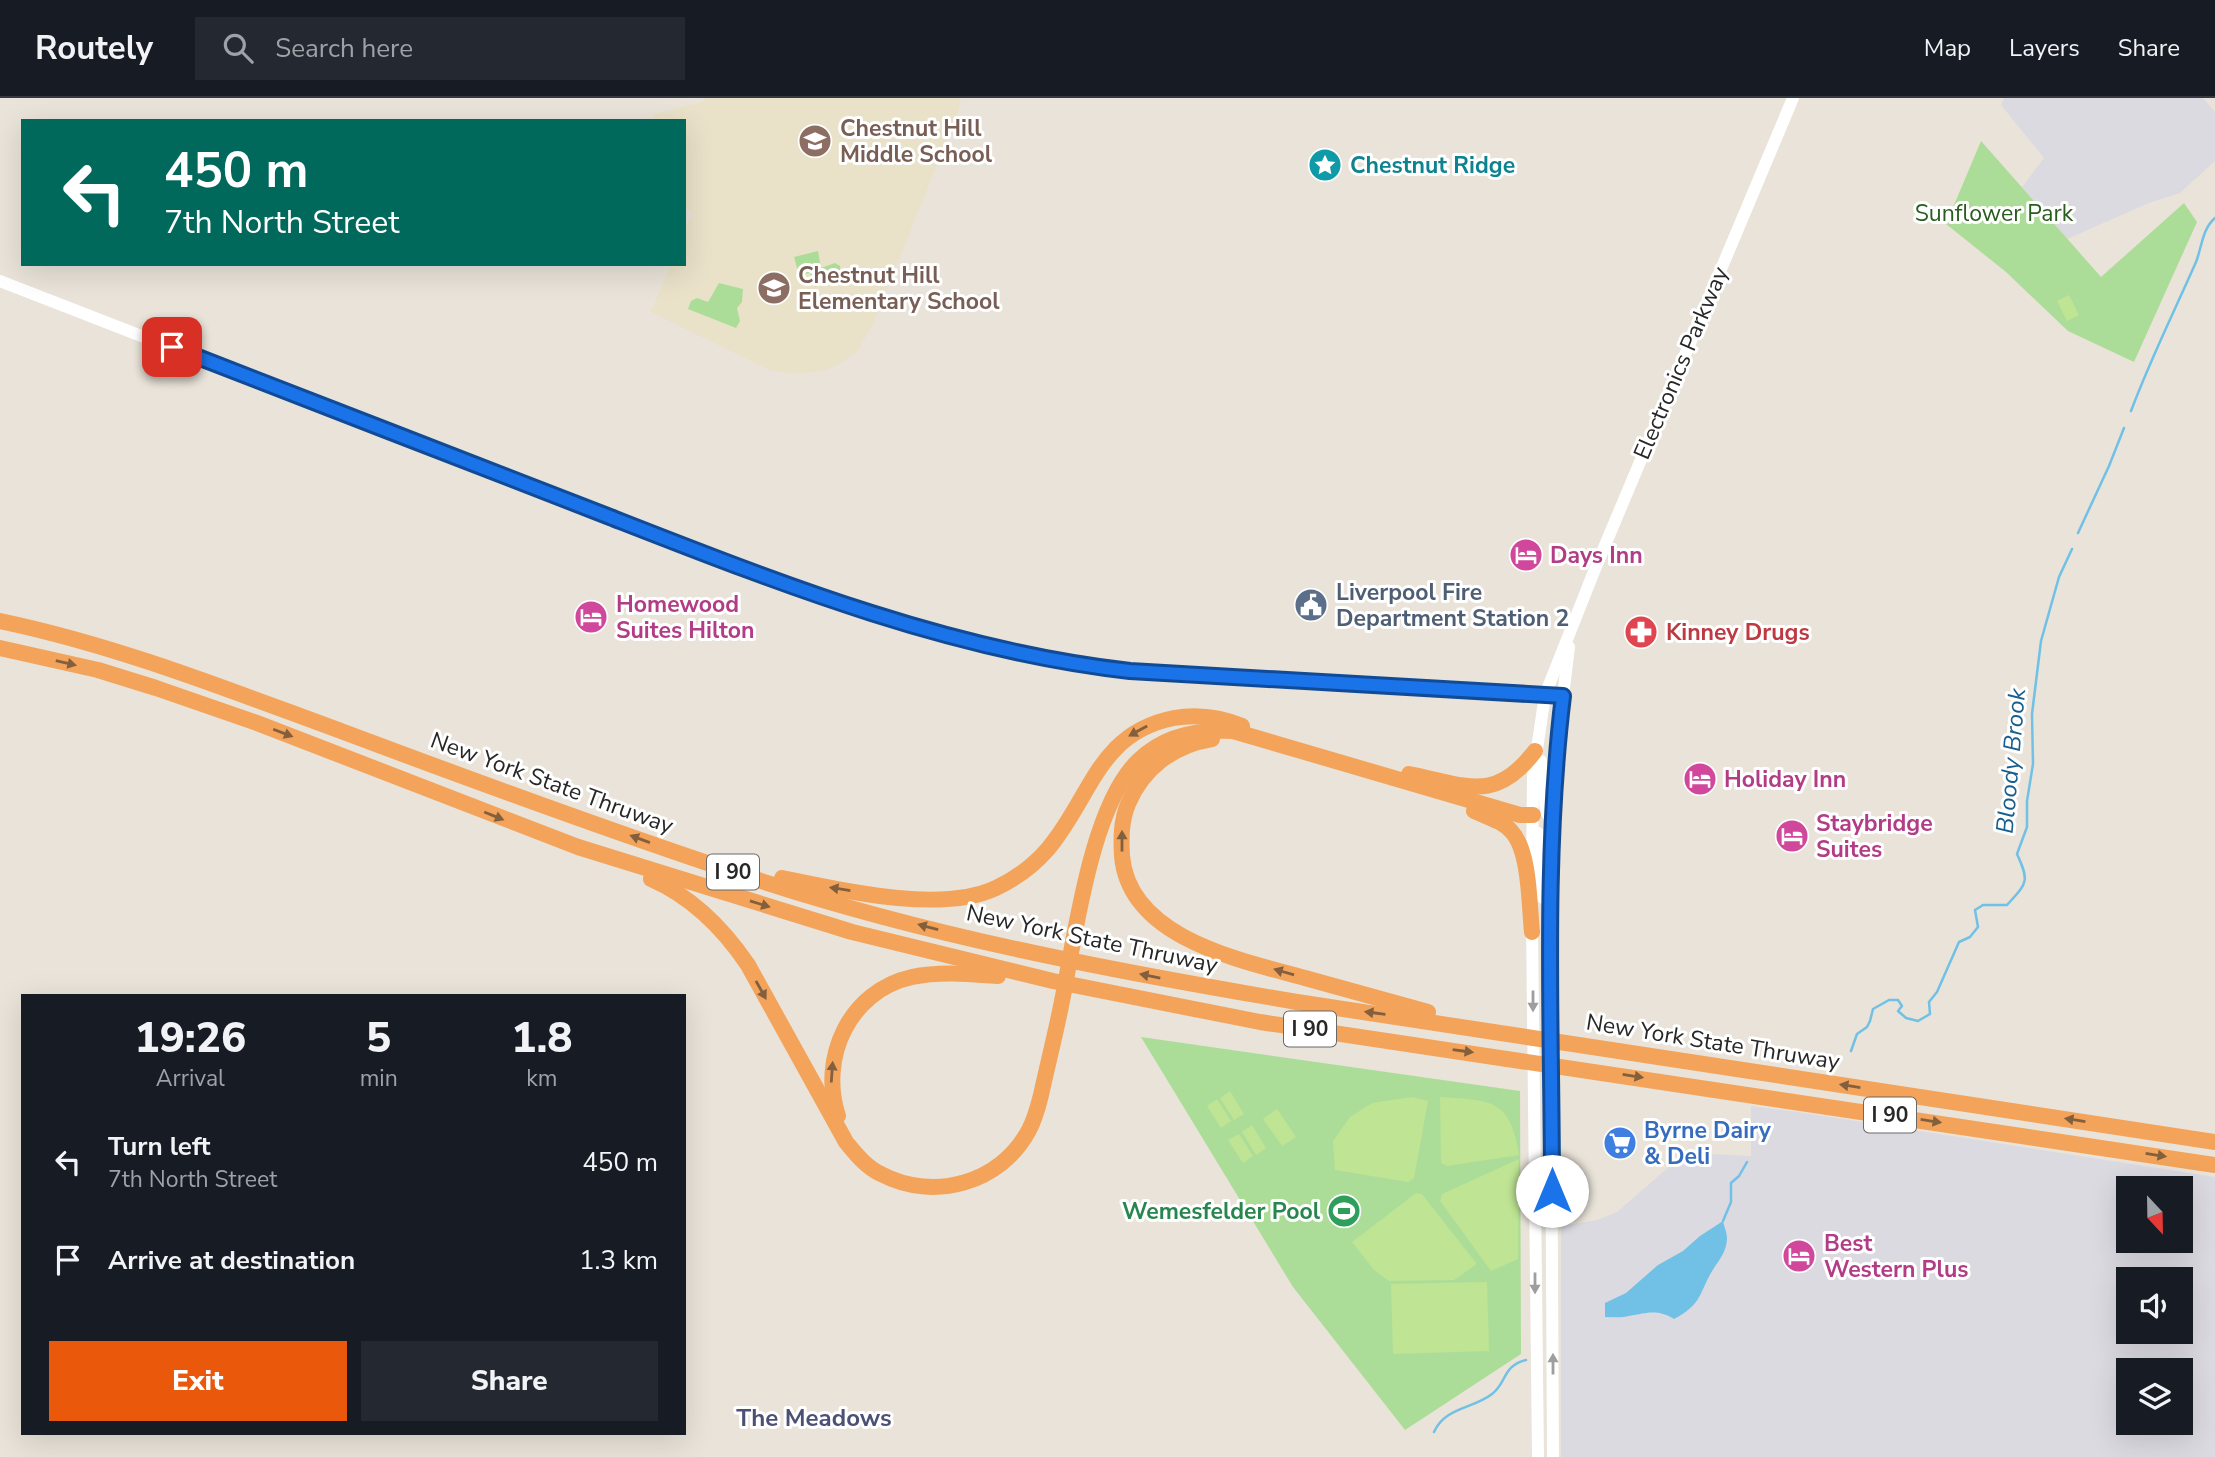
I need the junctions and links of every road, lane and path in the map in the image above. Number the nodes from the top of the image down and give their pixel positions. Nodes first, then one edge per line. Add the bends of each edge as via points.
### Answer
1 (1793, 98) edge
2 (0, 281) edge
3 (0, 621) edge
4 (1572, 630) junction
5 (0, 648) edge
6 (1508, 693) junction
7 (1545, 695) junction
8 (1563, 696) junction
9 (1539, 725) junction
10 (1251, 729) junction
11 (1294, 748) junction
12 (1535, 751) junction
13 (1406, 778) junction
14 (1533, 815) junction
15 (1553, 824) junction
16 (578, 848) junction
17 (685, 856) junction
18 (1532, 932) junction
19 (1069, 950) junction
20 (1550, 975) junction
21 (1053, 981) junction
22 (1059, 1000) junction
23 (1491, 1030) junction
24 (2215, 1142) edge
25 (2215, 1165) edge
26 (1535, 1364) junction
27 (1539, 1455) edge
28 (1552, 1457) edge

1 - 4 main road, Electronics Parkway
2 - 6 main road via 759,576 994,648 1130,671
17 -> 3 highway, New York State Thruway / I 90 via 192,675
4 - 7 main road, Electronics Parkway
4 - 8 main road, Electronics Parkway
5 -> 16 highway, New York State Thruway / I 90 via 156,688
6 - 7 main road
6 - 9 main road via 1534,708
7 - 8 main road
7 - 9 main road, Electronics Parkway
8 - 15 main road, Electronics Parkway
9 - 12 main road, Electronics Parkway
9 - 15 main road via 1546,812
10 - 13 highway via 1370,762
10 -> 17 highway via 1195,716 1139,730 1104,760 1041,856 1021,874 981,894 946,899 886,896
10 - 19 highway via 1210,724 1179,730 1128,762 1094,827
11 - 13 highway
11 - 19 highway via 1214,730 1176,737 1139,760 1103,821
23 -> 11 highway via 1198,944 1151,915 1134,894 1123,863 1124,814 1134,790 1160,760 1198,741 1220,738
12 - 13 highway via 1516,774 1489,786
12 - 14 main road, Electronics Parkway
13 - 14 highway via 1522,808
13 - 18 highway via 1501,822 1511,831 1525,859
14 - 15 main road
14 - 18 main road, Electronics Parkway
14 - 20 main road via 1541,844
15 - 20 main road, Electronics Parkway
16 -> 21 highway, New York State Thruway / I 90 via 852,932
16 -> 22 highway via 663,884 714,921 748,965 846,1142 871,1168 899,1182 936,1187 972,1181 1002,1164 1016,1149 1035,1116
23 -> 17 highway, New York State Thruway / I 90 via 1297,1002 1073,961 825,901
18 -> 26 main road, Electronics Parkway
19 - 22 highway
28 -> 20 main road, Electronics Parkway
22 -> 21 highway via 1031,1113 1016,1141 991,1165 946,1181 909,1179 873,1161 846,1132 834,1100 832,1067 844,1028 869,998 899,981 940,974
21 -> 25 highway, New York State Thruway / I 90 via 1260,1022
24 -> 23 highway, New York State Thruway / I 90
26 - 27 main road, Electronics Parkway
26 - 28 main road

